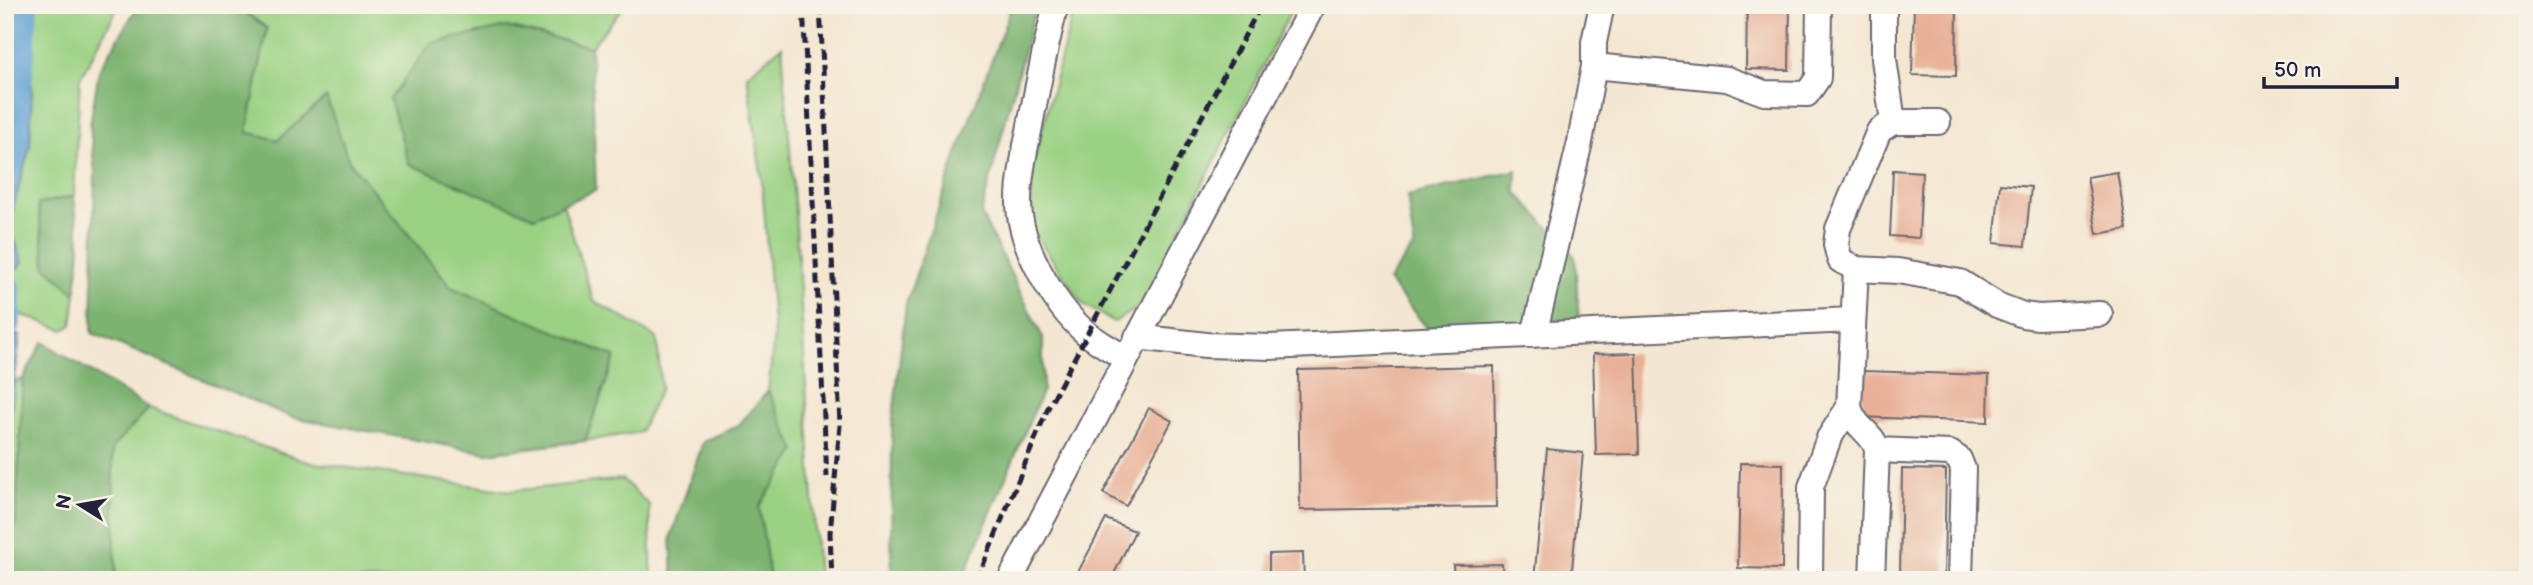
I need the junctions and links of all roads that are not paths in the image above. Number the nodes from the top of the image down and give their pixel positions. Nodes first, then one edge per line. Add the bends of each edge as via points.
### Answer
1 (1056, 5) edge
2 (1313, 5) edge
3 (1602, 5) edge
4 (1819, 5) edge
5 (1884, 5) edge
6 (1594, 66) junction
7 (1892, 122) junction
8 (1938, 122) dead end
9 (1856, 269) junction
10 (2100, 314) dead end
11 (1852, 320) junction
12 (1534, 335) junction
13 (1131, 348) junction
14 (1849, 407) junction
15 (1877, 450) junction
16 (1010, 580) edge
17 (1810, 580) edge
18 (1871, 580) edge
19 (1960, 580) edge

1 - 13 street via 1023,158 1018,201 1024,236 1039,270 1085,331
2 - 13 street
3 - 6 street
4 - 6 street via 1818,78 1807,94 1764,93 1727,79
5 - 7 street via 1884,59
6 - 12 street
7 - 8 street
7 - 9 street via 1879,131 1838,229 1840,260
9 - 10 street via 1960,282 2022,315
9 - 11 street
11 - 12 street
11 - 14 street
12 - 13 street
13 - 16 street
14 - 15 street via 1858,426 1876,442
14 - 17 street via 1829,438 1811,487
15 - 18 street
15 - 19 street via 1950,453 1959,459 1963,470

